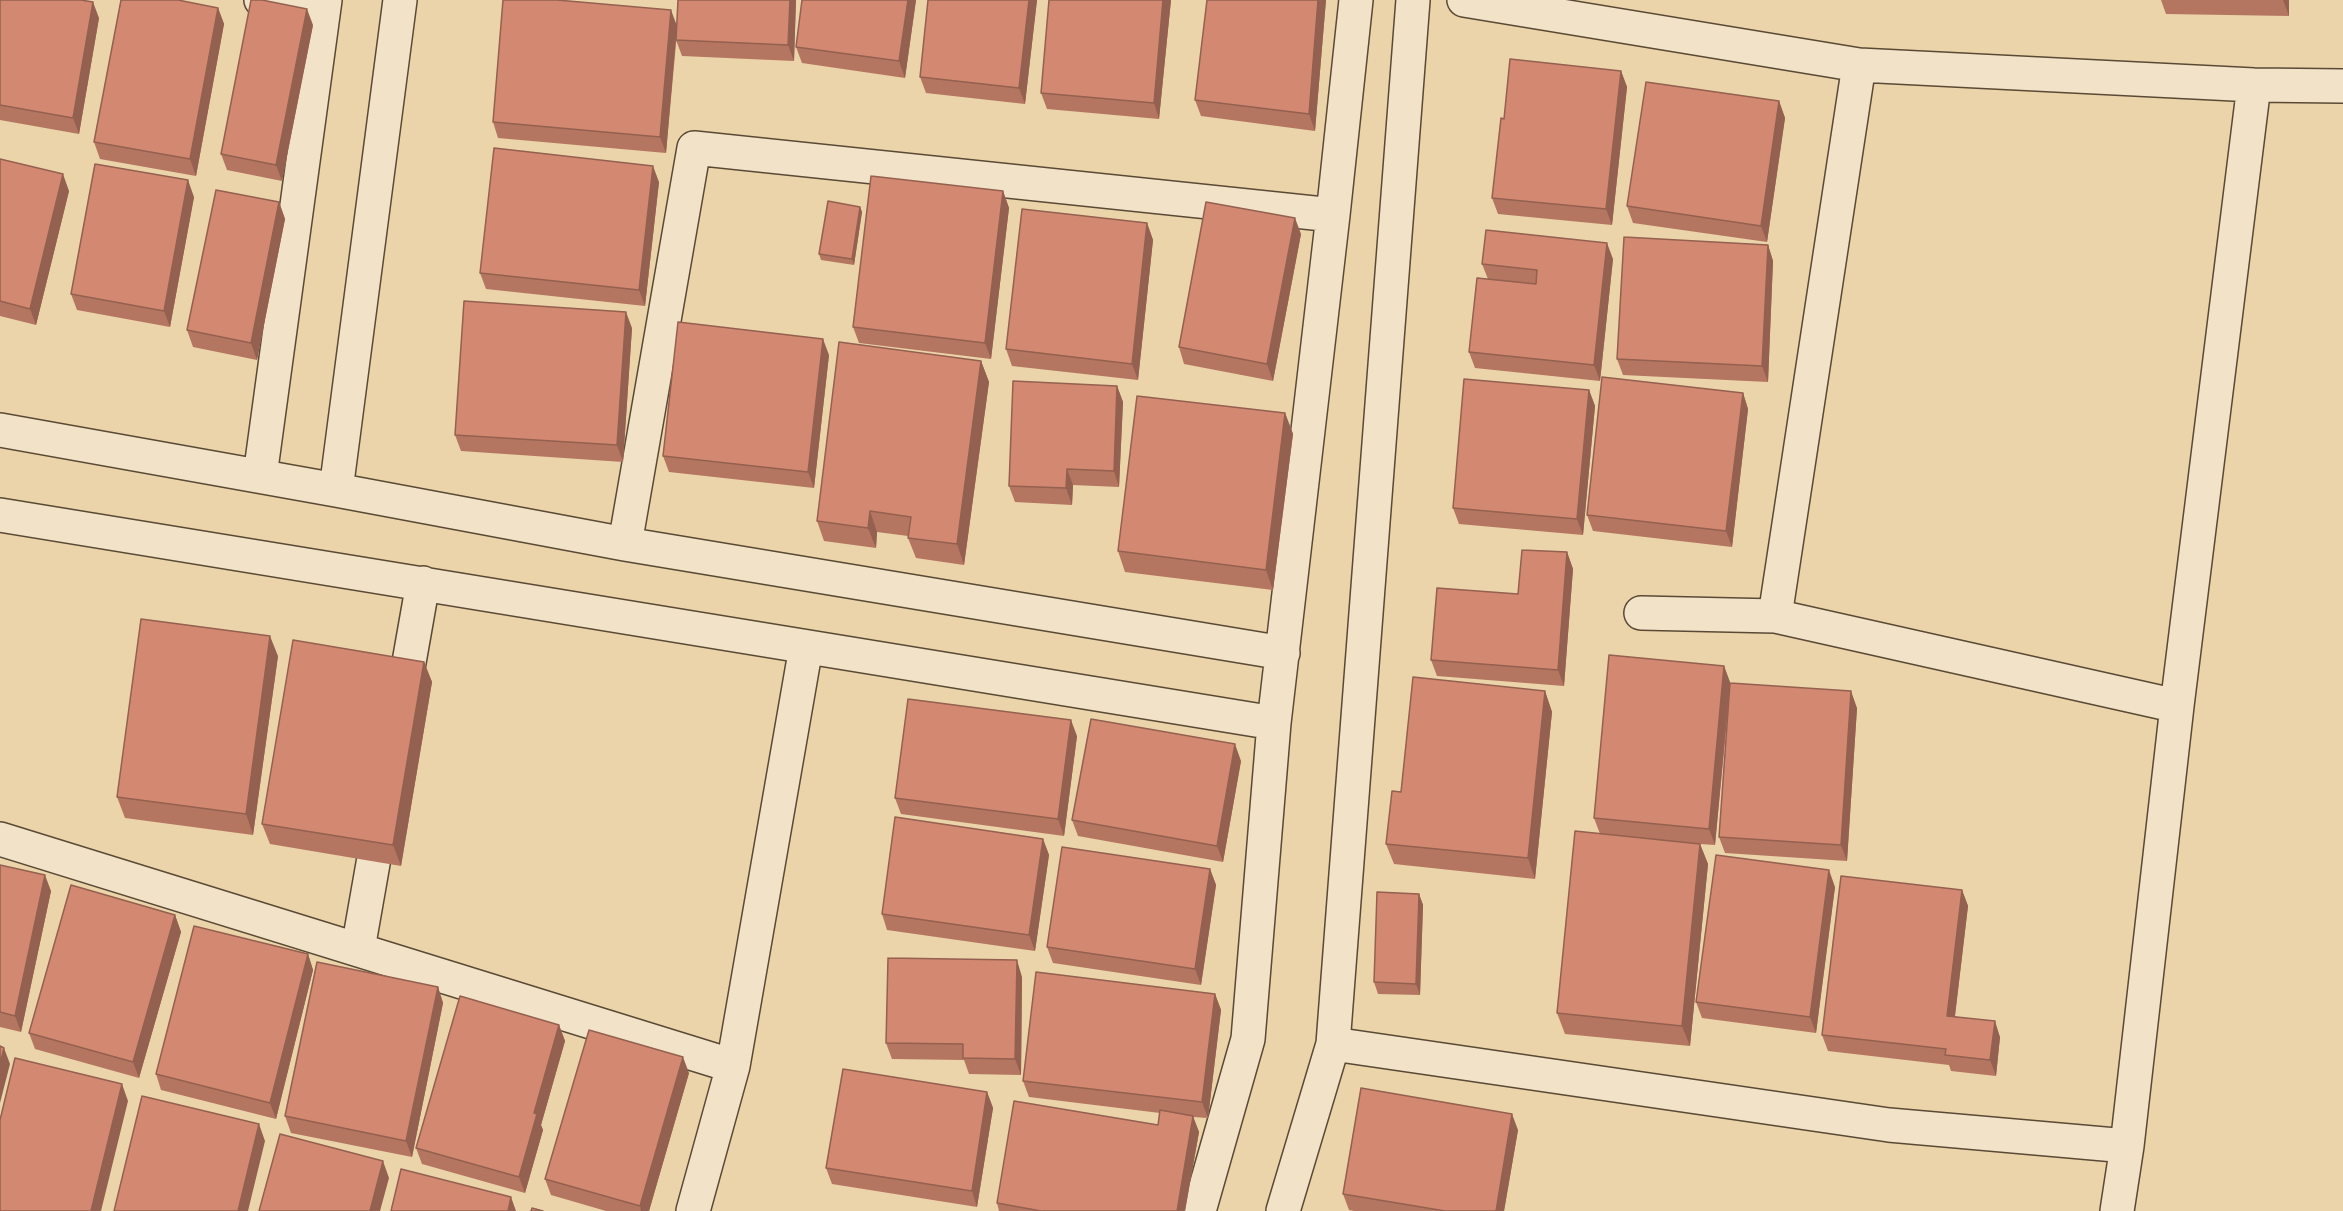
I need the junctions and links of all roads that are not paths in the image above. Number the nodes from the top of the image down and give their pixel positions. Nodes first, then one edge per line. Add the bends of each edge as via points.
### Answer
1 (261, 0) edge
2 (400, 0) edge
3 (1356, 0) edge
4 (1413, 0) edge
5 (1464, 0) edge
6 (324, 4) edge
7 (1858, 65) junction
8 (2254, 85) junction
9 (2343, 86) edge
10 (1333, 215) junction
11 (0, 430) edge
12 (260, 476) junction
13 (336, 490) junction
14 (0, 515) edge
15 (625, 544) junction
16 (423, 583) junction
17 (1641, 613) dead end
18 (1775, 616) junction
19 (806, 647) junction
20 (1283, 653) junction
21 (2177, 706) junction
22 (1274, 723) junction
23 (397, 732) edge
24 (387, 789) edge
25 (0, 839) edge
26 (358, 949) junction
27 (1333, 1044) junction
28 (733, 1066) junction
29 (2127, 1146) junction
30 (693, 1211) edge
31 (1199, 1211) edge
32 (1283, 1211) edge
33 (2117, 1211) edge

1 - 6 street
2 - 13 street
3 - 10 street
4 - 27 street
5 - 7 street
6 - 12 street
7 - 8 street
7 - 18 street
8 - 9 street
8 - 21 street
10 - 15 street via 694,148
10 - 20 street
11 - 12 street
12 - 13 street
13 - 15 street
14 - 16 street
15 - 20 street
16 - 19 street
16 - 23 street
17 - 18 street
18 - 21 street
19 - 22 street
19 - 28 street
20 - 22 street
21 - 29 street
22 - 31 street via 1248,1039
24 - 26 street
25 - 26 street
26 - 28 street
27 - 29 street via 1888,1125
27 - 32 street
28 - 30 street
29 - 33 street

